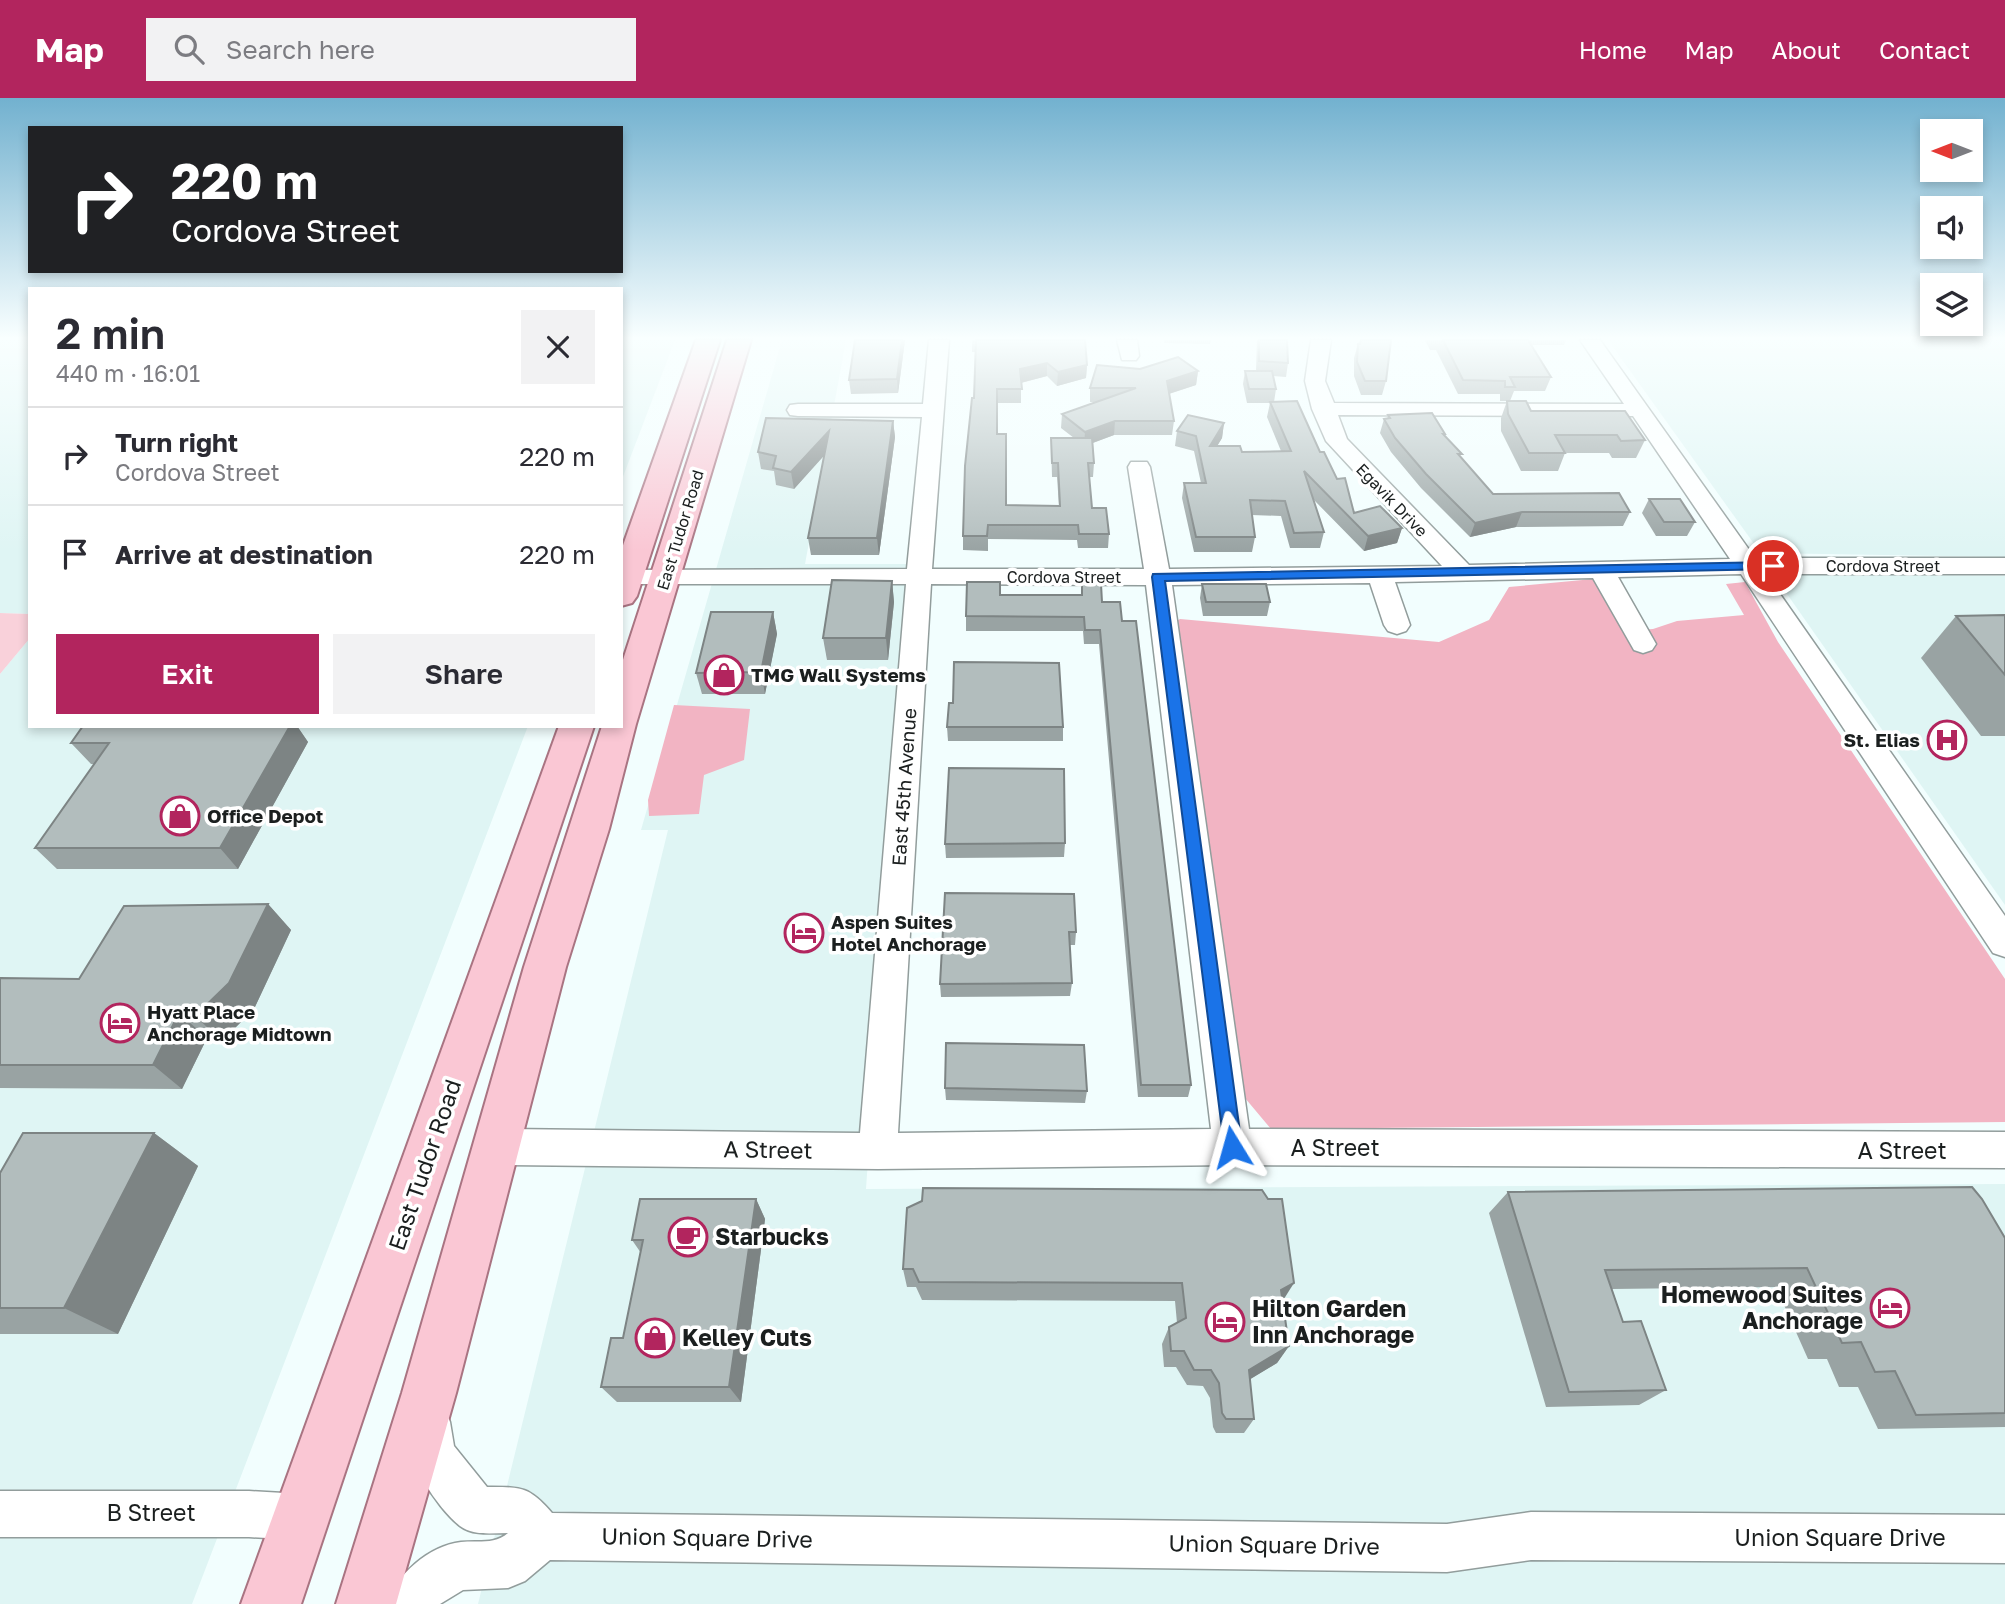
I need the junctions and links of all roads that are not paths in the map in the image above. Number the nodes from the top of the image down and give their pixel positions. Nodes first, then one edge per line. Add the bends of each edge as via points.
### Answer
1 (684, 410) edge
2 (717, 410) edge
3 (836, 410) edge
4 (1324, 410) edge
5 (1638, 410) edge
6 (934, 411) joint
7 (1139, 467) dead end
8 (1748, 566) junction
9 (2005, 566) edge
10 (1601, 570) junction
11 (1463, 573) junction
12 (1380, 575) junction
13 (666, 576) junction
14 (919, 576) junction
15 (1158, 577) junction
16 (624, 586) edge
17 (1397, 625) dead end
18 (1643, 644) dead end
19 (623, 714) edge
20 (576, 728) edge
21 (602, 728) edge
22 (619, 728) edge
23 (2005, 943) edge
24 (545, 967) junction
25 (497, 1147) junction
26 (1232, 1147) junction
27 (2005, 1150) edge
28 (878, 1151) junction
29 (429, 1393) junction
30 (0, 1514) edge
31 (302, 1517) junction
32 (541, 1536) junction
33 (2005, 1539) edge
34 (271, 1604) edge
35 (366, 1604) edge
36 (409, 1604) edge

1 - 16 main road, East Tudor Road
2 - 13 main road, East Tudor Road
3 - 6 street
4 - 11 street, Egavik Drive via 1338,442
5 - 8 street
6 - 14 street, East 45th Avenue
7 - 15 street
8 - 9 street, Cordova Street
8 - 10 street, Cordova Street
8 - 23 street
10 - 11 street, Cordova Street
10 - 18 street
11 - 12 street, Cordova Street
12 - 15 street, Cordova Street
12 - 17 street
13 - 14 street, Cordova Street
13 - 16 street, Cordova Street
13 - 19 main road, East Tudor Road
14 - 15 street, Cordova Street
14 - 28 street, East 45th Avenue
15 - 26 street
20 - 31 main road, East Tudor Road
21 - 24 main road via 551,882
22 - 24 main road
24 - 25 main road
25 - 28 street, A Street
25 - 29 main road
26 - 27 street, A Street
26 - 28 street, A Street
29 - 32 street via 428,1432 437,1465 477,1510 519,1510
29 - 35 main road
30 - 31 street, B Street
31 - 34 main road, East Tudor Road
32 - 33 street, Union Square Drive via 1447,1548 1531,1536
32 - 36 street via 508,1564 458,1566 425,1584

